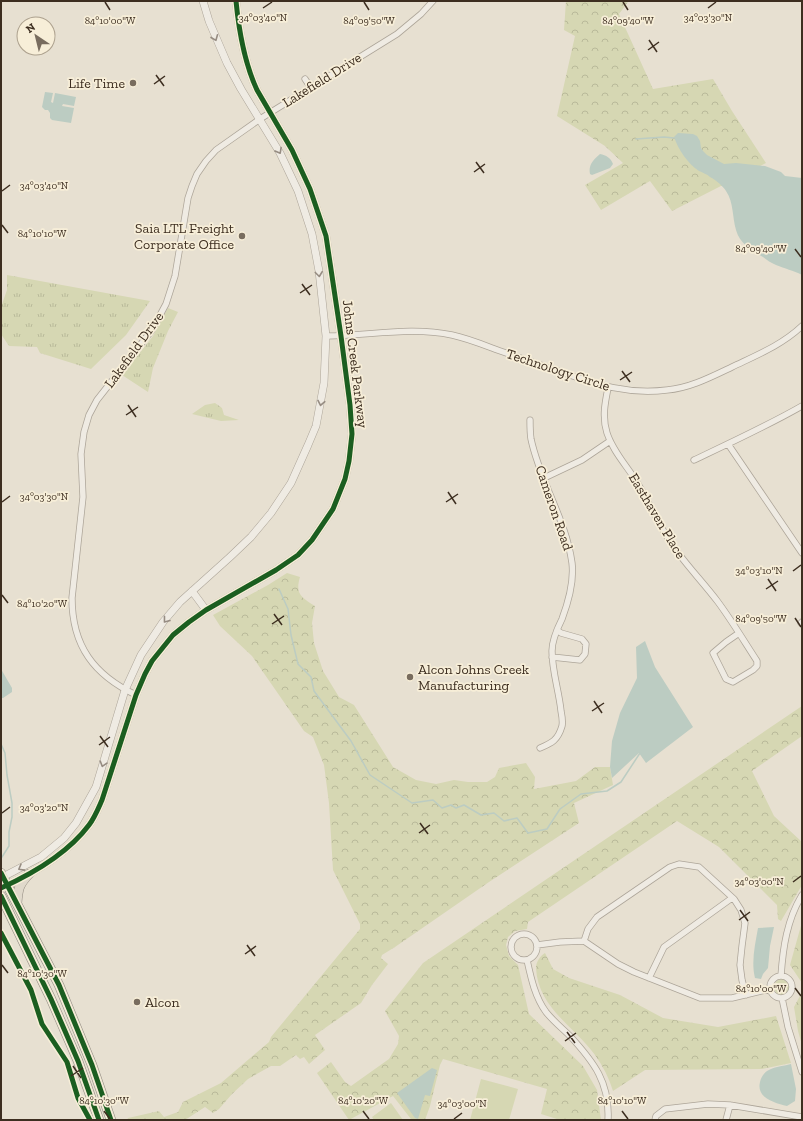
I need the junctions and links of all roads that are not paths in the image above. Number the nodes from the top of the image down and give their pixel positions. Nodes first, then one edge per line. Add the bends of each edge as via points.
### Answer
1 (203, 1) edge
2 (236, 1) edge
3 (433, 1) edge
4 (305, 79) dead end
5 (311, 88) junction
6 (270, 112) junction
7 (260, 119) junction
8 (802, 326) edge
9 (326, 336) junction
10 (341, 336) junction
11 (608, 388) junction
12 (802, 406) edge
13 (530, 420) dead end
14 (610, 442) junction
15 (728, 444) junction
16 (694, 460) dead end
17 (544, 478) junction
18 (802, 554) edge
19 (192, 591) junction
20 (206, 610) junction
21 (557, 630) junction
22 (739, 633) junction
23 (552, 658) junction
24 (125, 690) junction
25 (136, 695) junction
26 (540, 748) dead end
27 (29, 874) junction
28 (3, 880) edge
29 (802, 895) edge
30 (1, 896) edge
31 (732, 898) junction
32 (17, 904) junction
33 (584, 941) junction
34 (537, 945) junction
35 (527, 960) junction
36 (781, 976) junction
37 (649, 978) junction
38 (770, 989) junction
39 (746, 995) junction
40 (782, 998) junction
41 (802, 1072) edge
42 (730, 1105) junction
43 (802, 1117) edge
44 (99, 1120) edge
45 (111, 1120) edge
46 (608, 1120) edge
47 (655, 1120) edge
48 (726, 1120) edge

1 -> 7 street, Johns Creek Parkway via 208,21 227,63
2 - 6 street, Johns Creek Parkway via 246,64
3 - 5 street, Lakefield Drive via 422,14 397,34
4 - 5 street
5 - 6 street, Lakefield Drive
6 - 7 street, Lakefield Drive
6 - 10 street, Johns Creek Parkway via 292,150 310,189 326,236
7 -> 9 street, Johns Creek Parkway via 298,191 312,234
7 - 24 street, Lakefield Drive via 216,150 197,174 188,198 175,276 166,304 152,330 97,400 84,432 81,454 83,498 72,598 74,622 80,644 93,664
8 - 11 street, Technology Circle via 763,352 688,386 641,392
9 - 10 street, Technology Circle
9 -> 19 street, Johns Creek Parkway via 324,383 316,426 291,483 251,537
10 - 11 street, Technology Circle via 410,330 439,332 467,339
10 - 20 street, Johns Creek Parkway via 352,434 345,479 333,509 312,540 298,555
11 - 14 street, Easthaven Place via 604,411
12 - 15 street
13 - 17 street, Cameron Road via 537,460
14 - 17 street via 582,460
14 - 22 street, Easthaven Place via 636,481 670,542 719,603
15 - 16 street
15 - 18 street
17 - 21 street, Cameron Road via 564,529 572,564 571,591
19 - 20 street
19 -> 24 street, Johns Creek Parkway via 164,622 141,655
20 - 25 street, Johns Creek Parkway via 178,631 152,661
21 - 23 street, Cameron Road
21 - 23 street via 582,639 586,644 585,654 580,660
22 - 22 street, Easthaven Place via 757,661 757,666 733,682 726,679 713,653
23 - 26 street, Cameron Road via 563,724 559,735 552,743
24 - 25 street, Lakefield Drive
24 -> 28 street, Johns Creek Parkway via 96,787 76,823 64,838 41,857
25 - 27 street, Johns Creek Parkway via 97,812 71,844
27 - 28 street, Johns Creek Parkway
27 - 32 highway via 19,886
28 - 32 highway
29 - 36 street via 788,925
30 - 44 highway via 52,999
31 - 33 street via 699,867 679,864 670,867 597,917
31 - 37 street via 664,947
31 - 39 street via 741,910 745,923 740,965
32 - 45 highway via 59,985 92,1065
33 - 34 street
33 - 37 street via 618,964
34 - 35 street via 536,954
34 - 35 street via 534,938 527,935 520,935 514,939 512,953 519,960
35 - 46 street via 533,985 546,1011 597,1070 605,1086
36 - 38 street via 774,979
36 - 40 street via 788,978 792,988 789,995
37 - 39 street via 700,998 732,998
38 - 39 street
38 - 40 street via 776,997
40 - 41 street
42 - 43 street
42 - 47 street via 708,1104 665,1109
42 - 48 street

